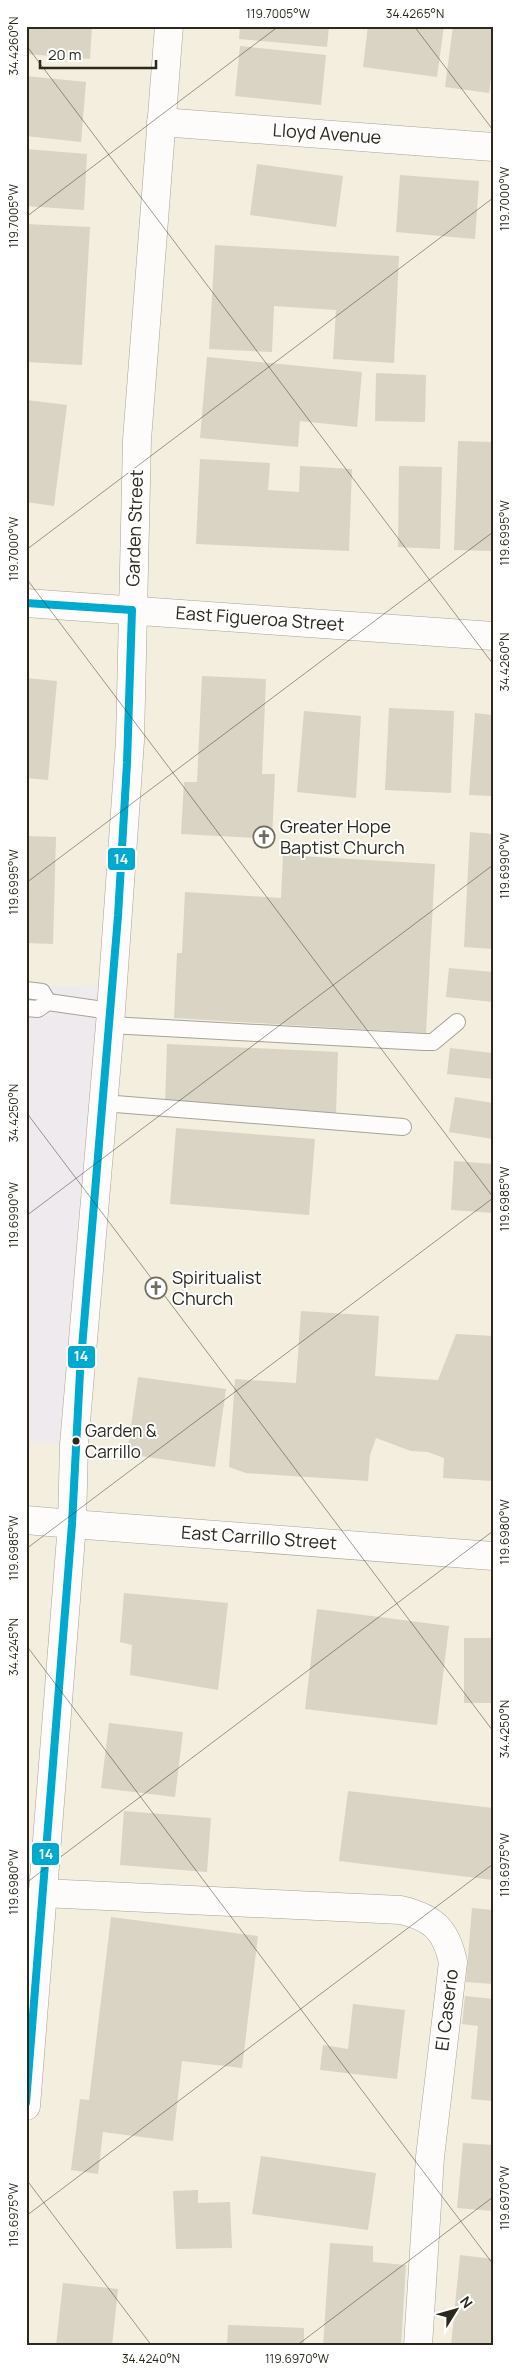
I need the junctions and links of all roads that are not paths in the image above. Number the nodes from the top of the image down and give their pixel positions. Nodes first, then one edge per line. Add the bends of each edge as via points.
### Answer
1 (169, 26) edge
2 (161, 122) junction
3 (493, 146) edge
4 (26, 603) edge
5 (132, 610) junction
6 (493, 636) edge
7 (26, 990) edge
8 (48, 1002) junction
9 (26, 1008) edge
10 (110, 1018) junction
11 (457, 1022) dead end
12 (103, 1103) junction
13 (403, 1127) dead end
14 (26, 1520) edge
15 (72, 1524) junction
16 (493, 1556) edge
17 (43, 1893) junction
18 (26, 2106) edge
19 (418, 2346) edge

1 - 2 main road, Garden Street
2 - 3 main road, Lloyd Avenue
2 - 5 main road, Garden Street via 137,440
4 - 5 main road, East Figueroa Street
5 - 6 main road, East Figueroa Street
5 - 10 main road, Garden Street via 130,741
7 - 8 lane via 42,992
8 - 9 lane via 38,1009
8 - 10 lane
10 - 11 lane via 424,1042 433,1042
10 - 12 main road, Garden Street
12 - 13 lane
12 - 15 main road, Garden Street via 74,1445
14 - 15 main road, East Carrillo Street
15 - 16 main road, East Carrillo Street
15 - 17 main road, Garden Street
17 - 18 main road, Garden Street
17 - 19 main road, El Caserio via 401,1910 420,1915 437,1926 448,1942 453,1962 430,2157

